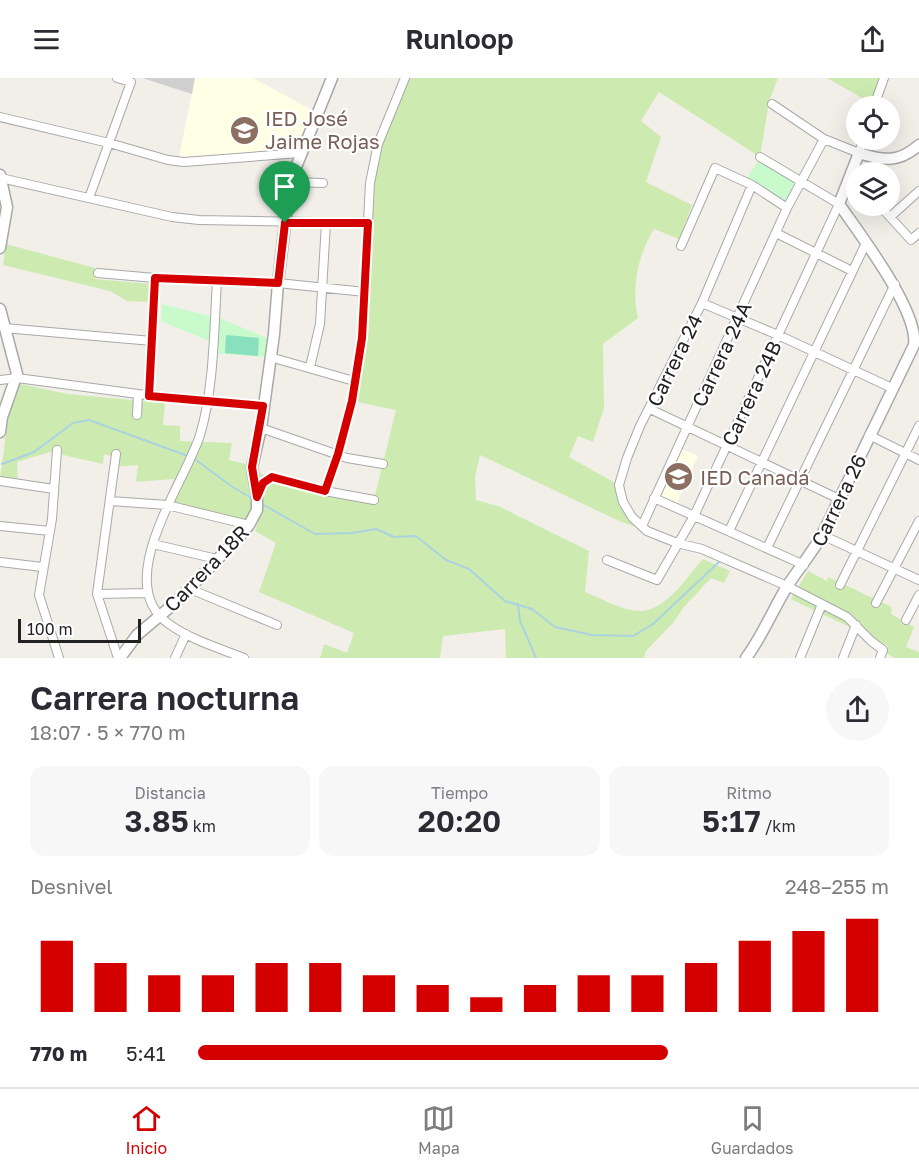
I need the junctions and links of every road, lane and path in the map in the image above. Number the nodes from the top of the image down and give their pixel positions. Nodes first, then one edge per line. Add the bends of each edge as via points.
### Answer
1 (117, 78) edge
2 (405, 78) edge
3 (884, 78) edge
4 (328, 79) edge
5 (878, 96) edge
6 (772, 104) dead end
7 (0, 117) edge
8 (824, 139) junction
9 (109, 143) junction
10 (919, 145) edge
11 (860, 150) edge
12 (300, 153) junction
13 (859, 153) junction
14 (760, 157) dead end
15 (857, 162) edge
16 (1, 176) edge
17 (290, 182) junction
18 (801, 182) junction
19 (323, 183) dead end
20 (752, 185) junction
21 (919, 190) edge
22 (846, 191) edge
23 (89, 198) junction
24 (839, 204) junction
25 (787, 208) junction
26 (890, 217) joint
27 (285, 223) junction
28 (326, 223) junction
29 (368, 223) junction
30 (776, 233) junction
31 (919, 233) edge
32 (866, 243) junction
33 (681, 246) dead end
34 (0, 248) edge
35 (816, 253) junction
36 (852, 271) junction
37 (98, 273) dead end
38 (155, 278) junction
39 (217, 280) junction
40 (278, 283) junction
41 (895, 284) junction
42 (323, 288) junction
43 (365, 292) junction
44 (702, 303) junction
45 (0, 309) edge
46 (738, 317) junction
47 (4, 328) junction
48 (918, 333) edge
49 (778, 335) junction
50 (152, 341) junction
51 (813, 352) junction
52 (270, 357) junction
53 (310, 367) junction
54 (853, 370) junction
55 (17, 378) junction
56 (0, 380) edge
57 (354, 381) junction
58 (892, 388) junction
59 (138, 394) junction
60 (149, 396) junction
61 (206, 402) junction
62 (263, 406) junction
63 (650, 409) junction
64 (136, 415) dead end
65 (688, 426) junction
66 (919, 426) edge
67 (261, 428) junction
68 (0, 432) edge
69 (869, 435) junction
70 (727, 445) junction
71 (57, 450) dead end
72 (906, 453) junction
73 (116, 454) dead end
74 (338, 454) junction
75 (919, 460) edge
76 (761, 462) junction
77 (383, 464) dead end
78 (800, 480) junction
79 (0, 482) edge
80 (54, 489) junction
81 (325, 491) junction
82 (257, 497) junction
83 (654, 498) junction
84 (839, 499) junction
85 (374, 500) dead end
86 (110, 501) junction
87 (167, 505) junction
88 (694, 516) junction
89 (919, 521) edge
90 (249, 525) junction
91 (0, 526) edge
92 (644, 528) junction
93 (50, 531) junction
94 (729, 531) junction
95 (822, 535) junction
96 (677, 543) junction
97 (153, 544) junction
98 (767, 548) junction
99 (857, 551) junction
100 (217, 559) junction
101 (607, 560) dead end
102 (0, 562) edge
103 (804, 565) junction
104 (42, 567) junction
105 (893, 568) junction
106 (919, 580) edge
107 (840, 585) dead end
108 (788, 586) junction
109 (190, 589) junction
110 (148, 593) junction
111 (97, 594) junction
112 (919, 596) edge
113 (876, 603) dead end
114 (822, 604) junction
115 (160, 616) junction
116 (906, 620) dead end
117 (278, 625) dead end
118 (856, 625) junction
119 (186, 634) junction
120 (882, 654) edge
121 (59, 658) edge
122 (119, 658) edge
123 (175, 658) edge
124 (244, 658) edge
125 (746, 658) edge
126 (800, 658) edge
127 (843, 658) edge

1 - 9 street via 130,82
2 - 29 street via 378,144 370,183
3 - 5 street
4 - 12 street, Carrera 18R
6 - 8 street
7 - 9 street
8 - 13 street
8 - 18 street, Carrera 24A
9 - 12 street via 184,162
9 - 23 street
10 - 13 street via 888,160
11 - 13 street
12 - 17 street, Carrera 18R
13 - 15 street
14 - 18 street
16 - 23 street
16 - 34 street via 7,207
17 - 19 street
17 - 27 street, Carrera 18R
18 - 24 street
18 - 25 street, Carrera 24A
20 - 25 street
20 - 33 street via 715,168
20 - 44 street, Carrera 24
21 - 26 street
22 - 24 street
23 - 27 street via 172,217
24 - 32 street
24 - 35 street, Carrera 24B
25 - 30 street, Carrera 24A
26 - 31 street via 911,240
27 - 28 street
27 - 40 street, Carrera 18R
28 - 29 street
28 - 42 street
29 - 43 street
30 - 35 street
30 - 46 street, Carrera 24A
32 - 36 street
32 - 41 street
35 - 36 street
35 - 49 street, Carrera 24B
36 - 51 street
37 - 38 street
38 - 39 street
38 - 50 street
39 - 40 street
39 - 61 street
40 - 42 street
40 - 52 street, Carrera 18R
41 - 48 street
41 - 54 street
42 - 43 street
42 - 53 street
43 - 57 street
44 - 46 street
44 - 63 street, Carrera 24
45 - 47 street
46 - 49 street
46 - 65 street, Carrera 24A
47 - 50 street
47 - 55 street
48 - 58 street, Carrera 26
49 - 51 street
49 - 70 street, Carrera 24B
50 - 60 street
51 - 54 street
51 - 76 street
52 - 53 street
52 - 62 street, Carrera 18R
53 - 57 street
54 - 58 street
54 - 78 street
55 - 56 street
55 - 59 street
55 - 68 street
57 - 74 street
58 - 69 street, Carrera 26
59 - 60 street
59 - 64 street
60 - 61 street
61 - 62 street
61 - 87 street via 194,450
62 - 67 street, Carrera 18R
63 - 65 street
63 - 92 street, Carrera 24 via 619,485 623,502
65 - 70 street
65 - 83 street, Carrera 24A
66 - 72 street
67 - 74 street
67 - 82 street, Carrera 18R via 252,467
69 - 72 street
69 - 84 street, Carrera 26
70 - 76 street
70 - 88 street, Carrera 24B
71 - 80 street
72 - 75 street
72 - 99 street
73 - 86 street
74 - 77 street
74 - 81 street
76 - 78 street
76 - 94 street
78 - 84 street
78 - 98 street
79 - 80 street
80 - 93 street
81 - 82 street via 272,477 263,483
81 - 85 street
82 - 90 street, Carrera 18R via 257,510
83 - 88 street
83 - 92 street, Carrera 24A
84 - 95 street, Carrera 26
86 - 87 street
86 - 111 street
87 - 90 street
87 - 97 street
88 - 94 street
88 - 96 street, Carrera 24B
89 - 105 street
90 - 100 street, Carrera 18R
91 - 93 street
92 - 96 street
93 - 104 street
94 - 98 street
95 - 99 street
95 - 103 street, Carrera 26
96 - 101 street, Carrera 24B via 657,580
96 - 108 street via 702,549
97 - 100 street
97 - 110 street
98 - 103 street
99 - 105 street
99 - 107 street
100 - 109 street, Carrera 18R
102 - 104 street
103 - 108 street, Carrera 26
104 - 121 street via 39,595
105 - 106 street
105 - 113 street
108 - 114 street
108 - 125 street, Carrera 26
109 - 115 street, Carrera 18R
109 - 117 street
110 - 111 street
110 - 115 street
111 - 122 street
112 - 116 street
114 - 118 street
114 - 126 street
115 - 119 street
115 - 122 street, Carrera 18R via 137,635
118 - 120 street
118 - 127 street
119 - 123 street
119 - 124 street

